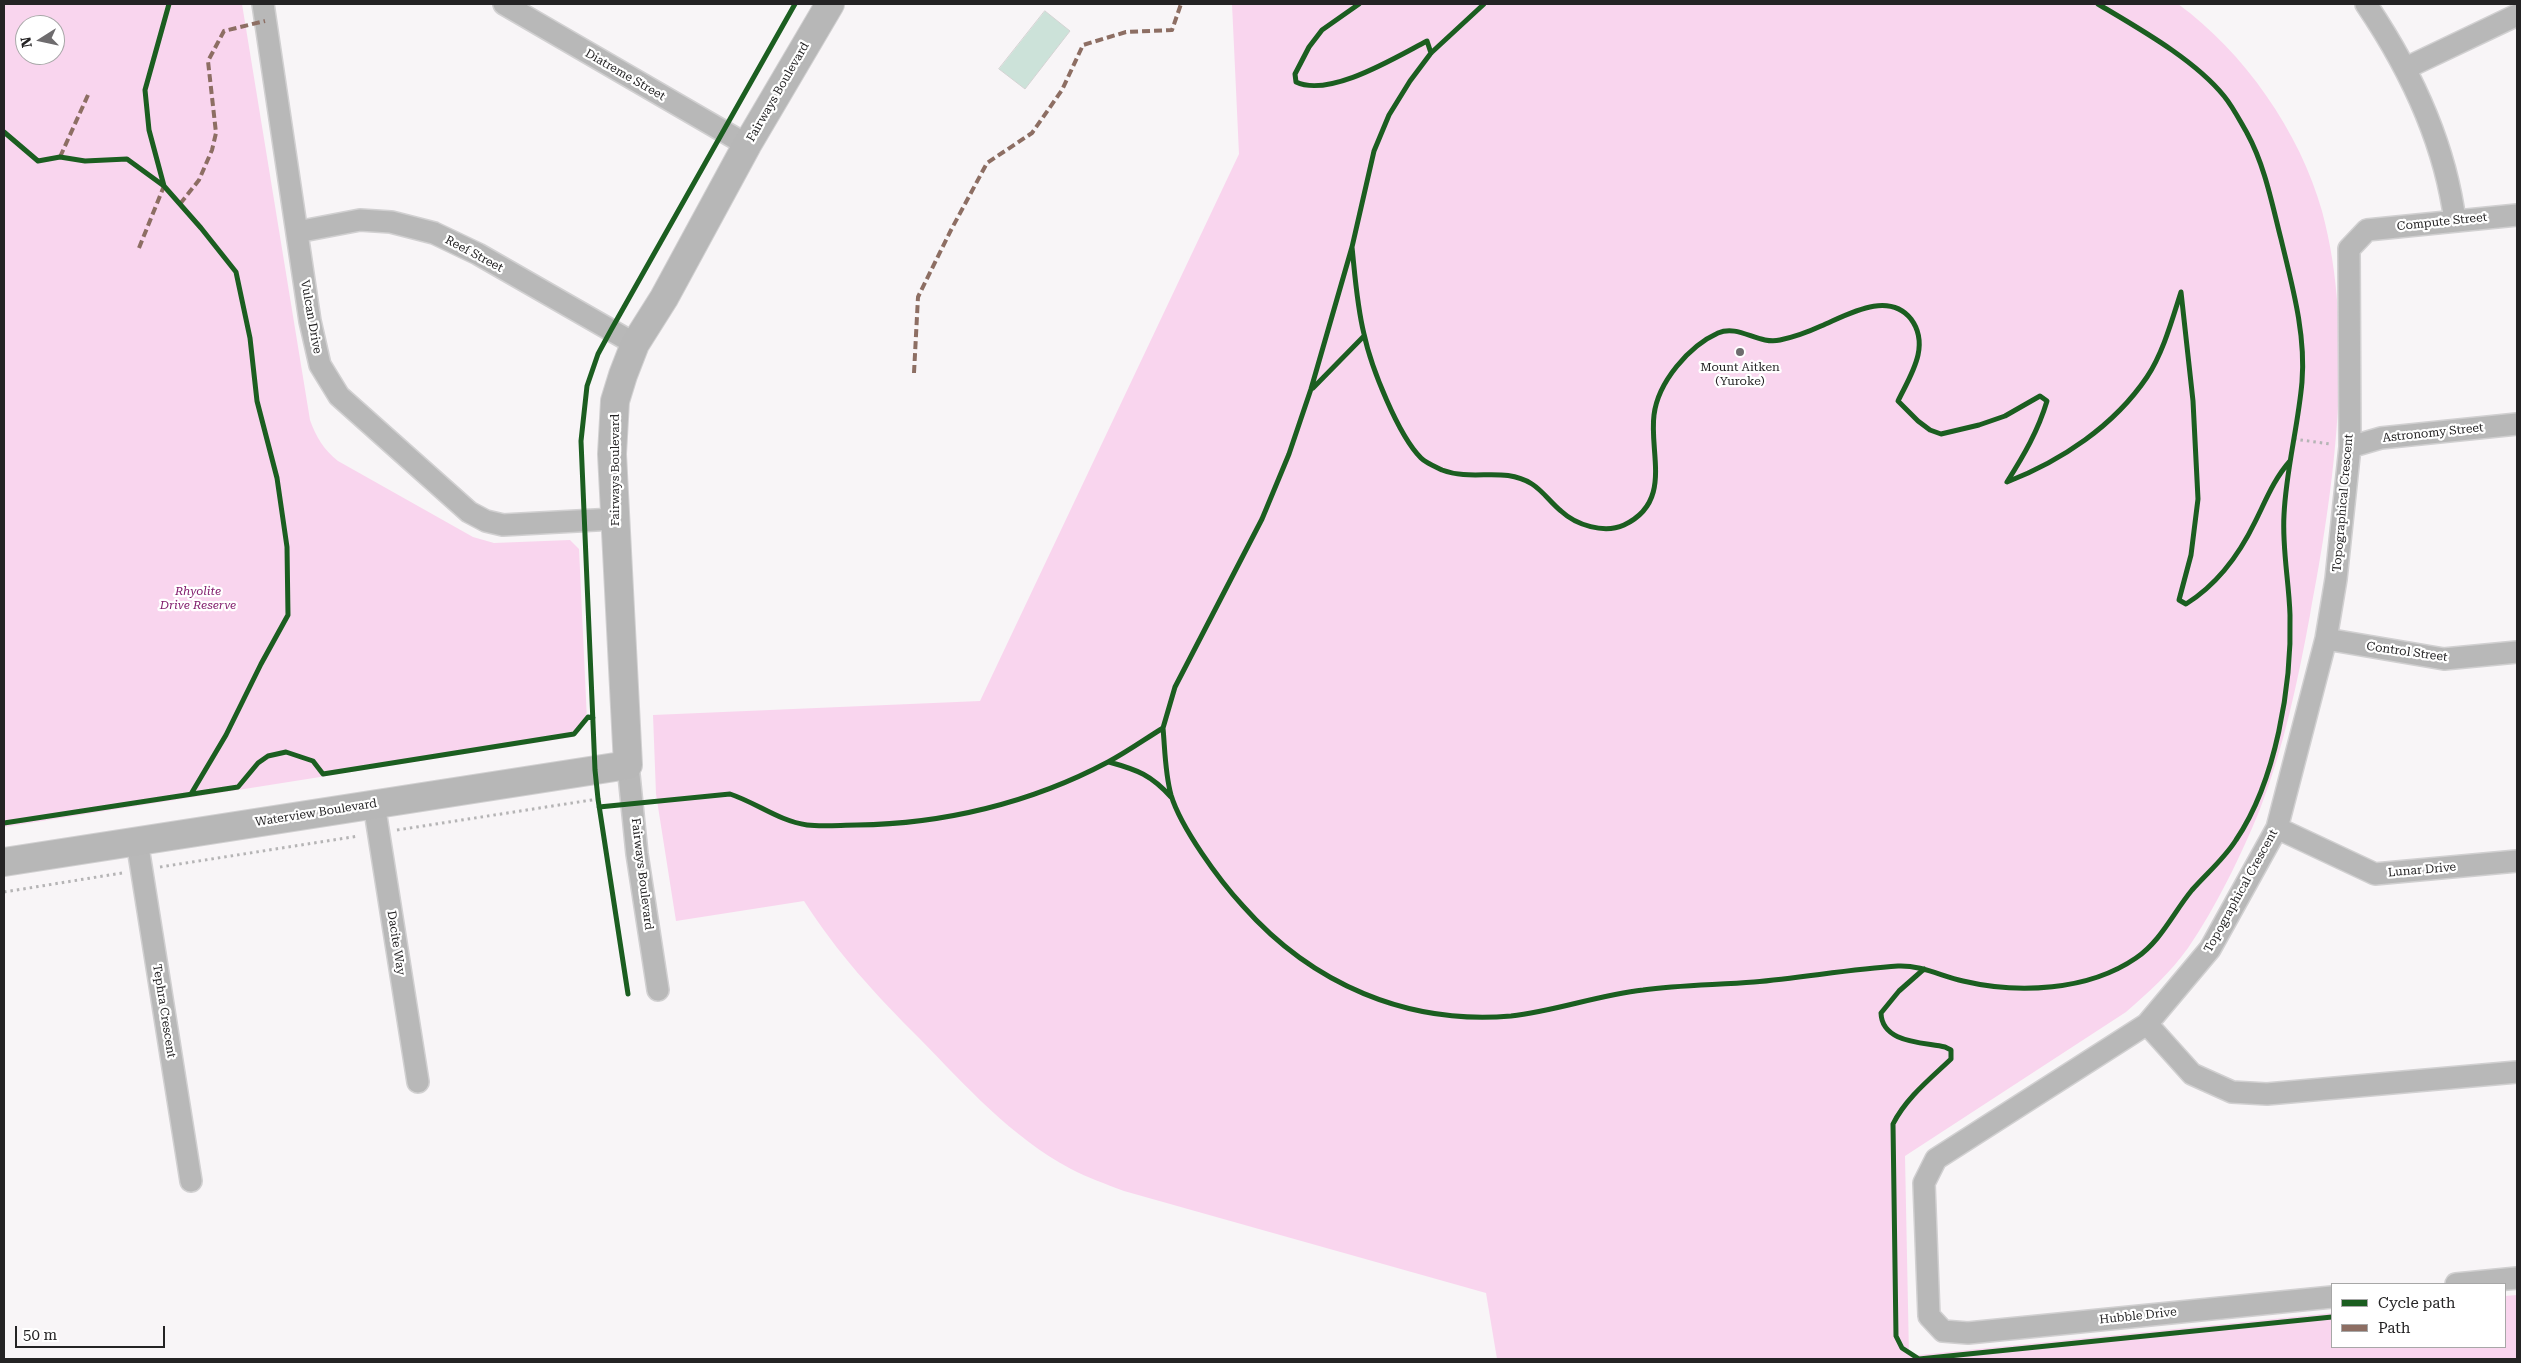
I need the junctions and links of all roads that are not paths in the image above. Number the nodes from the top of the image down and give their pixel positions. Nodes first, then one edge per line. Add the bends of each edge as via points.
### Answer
1 (263, 4) edge
2 (504, 4) edge
3 (830, 4) edge
4 (2366, 4) edge
5 (2517, 15) edge
6 (2406, 68) junction
7 (747, 145) junction
8 (2517, 215) edge
9 (2455, 221) junction
10 (2367, 230) joint
11 (297, 232) junction
12 (635, 344) junction
13 (2517, 424) edge
14 (2350, 448) junction
15 (614, 519) junction
16 (2326, 639) junction
17 (2517, 652) edge
18 (628, 765) junction
19 (374, 804) junction
20 (2277, 828) junction
21 (137, 841) junction
22 (2517, 861) edge
23 (4, 862) edge
24 (658, 990) dead end
25 (2147, 1024) junction
26 (2517, 1072) edge
27 (418, 1082) dead end
28 (191, 1182) dead end
29 (2517, 1278) edge
30 (2466, 1283) edge
31 (2331, 1297) edge
32 (1943, 1331) joint

1 - 11 street, Vulcan Drive
2 - 7 street, Diatreme Street
3 - 7 street, Fairways Boulevard
4 - 6 street
5 - 6 street
6 - 9 street via 2442,156 2451,188
7 - 12 street, Fairways Boulevard via 664,298
8 - 9 street, Compute Street
9 - 10 street, Compute Street
10 - 14 street, Topographical Crescent via 2349,248
11 - 12 street, Reef Street via 360,220 391,222 434,233 478,254
11 - 15 street, Vulcan Drive via 320,365 340,396 469,512 486,521 503,525
12 - 15 street, Fairways Boulevard via 615,402 612,454
13 - 14 street, Astronomy Street via 2381,438
14 - 16 street, Topographical Crescent
15 - 18 street, Fairways Boulevard
16 - 17 street, Control Street via 2444,659
16 - 20 street, Topographical Crescent
18 - 19 street, Waterview Boulevard
18 - 24 street, Fairways Boulevard via 637,854
19 - 21 street, Waterview Boulevard
19 - 27 street, Dacite Way
20 - 22 street, Lunar Drive via 2375,874
20 - 25 street, Topographical Crescent via 2210,949
21 - 23 street, Waterview Boulevard
21 - 28 street, Tephra Crescent
25 - 26 street via 2192,1074 2232,1092 2267,1094
25 - 32 street, Topographical Crescent via 1936,1159 1924,1183 1928,1297 1929,1316
29 - 30 street
31 - 32 street, Hubble Drive via 1968,1333

